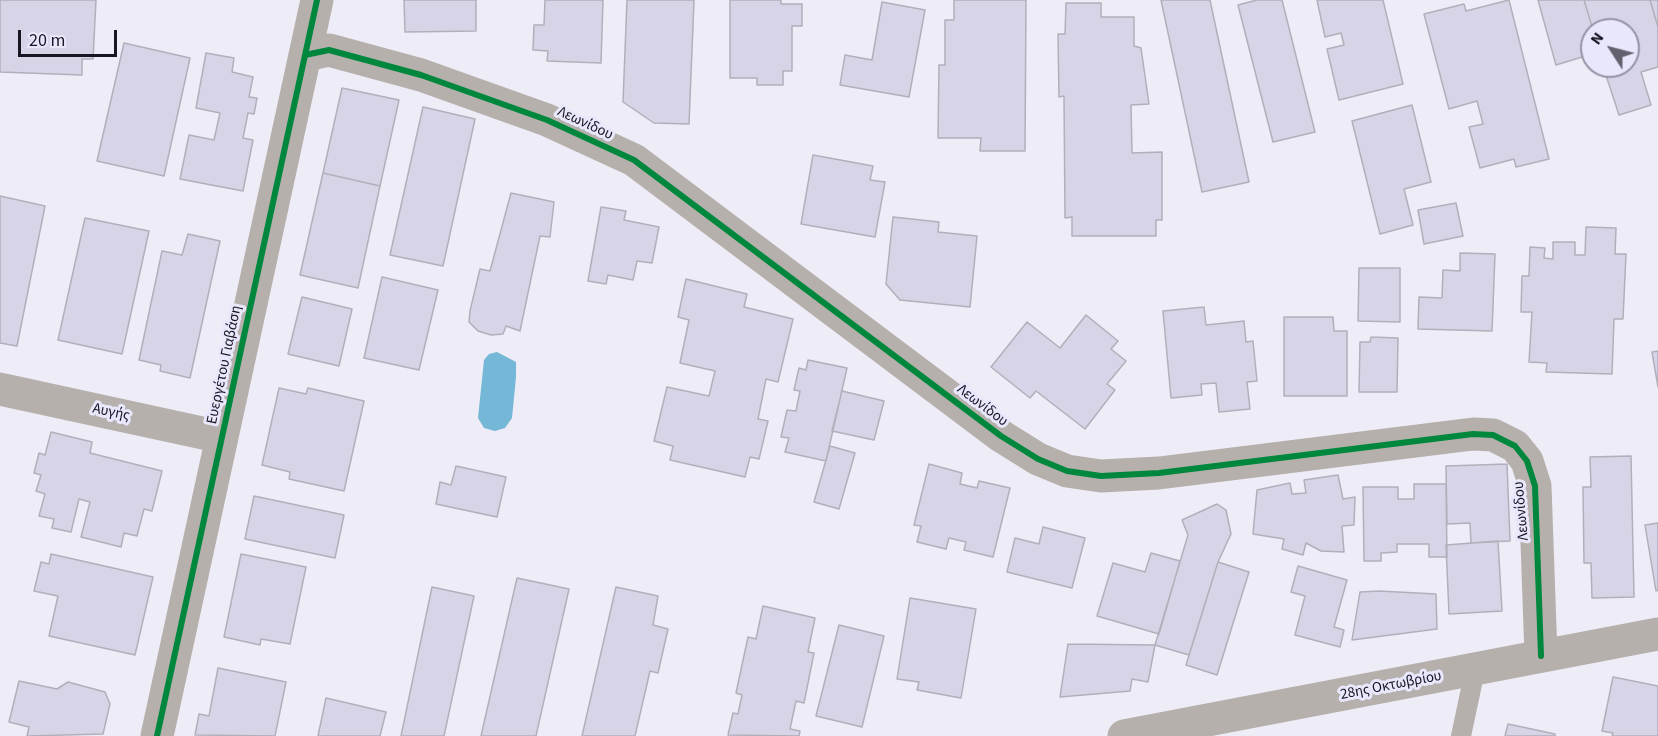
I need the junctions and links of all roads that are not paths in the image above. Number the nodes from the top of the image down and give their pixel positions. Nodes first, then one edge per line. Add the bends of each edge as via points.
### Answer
1 (317, 0) edge
2 (333, 0) edge
3 (347, 54) junction
4 (305, 55) junction
5 (0, 389) edge
6 (221, 437) junction
7 (1658, 634) edge
8 (1541, 656) junction
9 (1475, 670) junction
10 (1163, 732) edge
11 (157, 736) edge
12 (1124, 736) edge
13 (1461, 736) edge

1 - 4 street, Ευεργέτου Γιαβάση
2 - 3 street via 332,25
3 - 4 street, Λεωνίδου via 320,51
3 - 8 street, Λεωνίδου via 421,75 548,120 634,160 1001,436 1067,471 1101,476 1159,473 1473,434 1493,435 1515,446 1527,461 1535,486
4 - 6 street, Ευεργέτου Γιαβάση
5 - 6 street, Αυγής
6 - 11 street, Ευεργέτου Γιαβάση
7 - 8 street, 28ης Οκτωβρίου
8 - 9 street, 28ης Οκτωβρίου
9 - 10 street, 28ης Οκτωβρίου
9 - 13 lane
10 - 12 street, 28ης Οκτωβρίου

